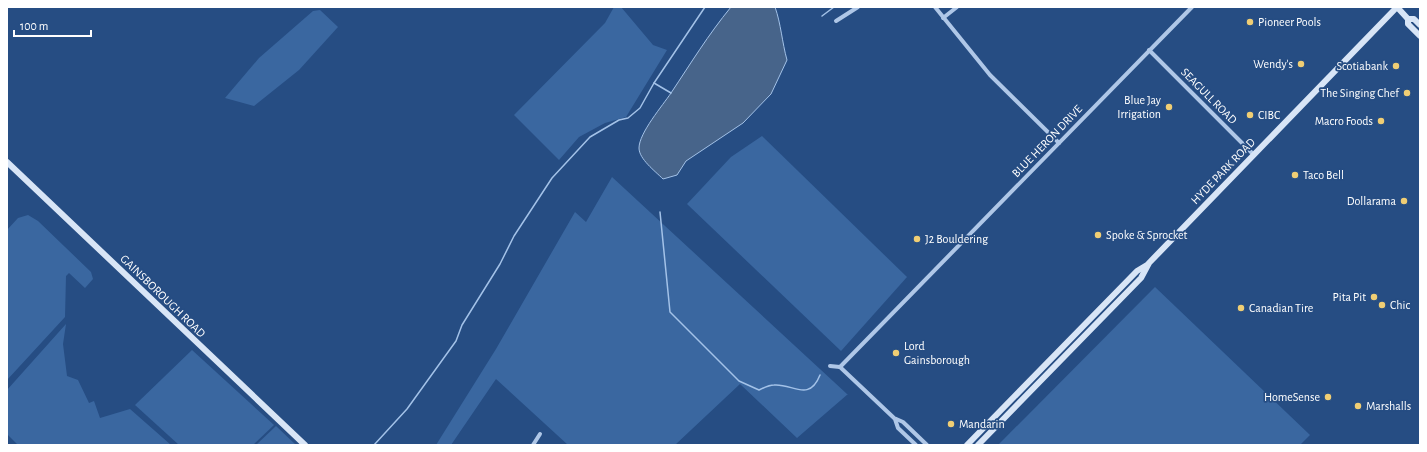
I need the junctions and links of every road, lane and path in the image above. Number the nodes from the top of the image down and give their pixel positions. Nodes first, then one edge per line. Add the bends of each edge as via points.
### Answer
1 (858, 7) edge
2 (935, 7) edge
3 (957, 7) edge
4 (1192, 7) edge
5 (1397, 7) edge
6 (943, 18) junction
7 (1408, 18) junction
8 (836, 21) dead end
9 (1420, 25) edge
10 (1420, 36) edge
11 (1149, 50) junction
12 (1059, 143) junction
13 (1254, 155) junction
14 (7, 162) edge
15 (1148, 264) junction
16 (830, 366) dead end
17 (840, 367) junction
18 (894, 418) junction
19 (540, 434) dead end
20 (305, 445) edge
21 (533, 445) edge
22 (916, 445) edge
23 (926, 445) edge
24 (967, 445) edge
25 (978, 445) edge

1 - 8 street
2 - 6 street
3 - 6 street
4 - 11 street, BLUE HERON DRIVE
5 - 7 main road
5 - 13 main road, HYDE PARK ROAD
6 - 12 street via 990,75
7 - 9 main road via 1414,19
7 - 10 main road via 1408,24
11 - 12 street, BLUE HERON DRIVE
11 - 13 street, SEAGULL ROAD
12 - 17 street, BLUE HERON DRIVE
13 - 15 main road, HYDE PARK ROAD
14 - 20 main road, GAINSBOROUGH ROAD
15 - 24 main road, HYDE PARK ROAD via 1137,271
15 - 25 main road, HYDE PARK ROAD via 1141,278
16 - 17 street
17 - 18 street
18 - 22 street via 898,428
18 - 23 street via 903,422
19 - 21 street

